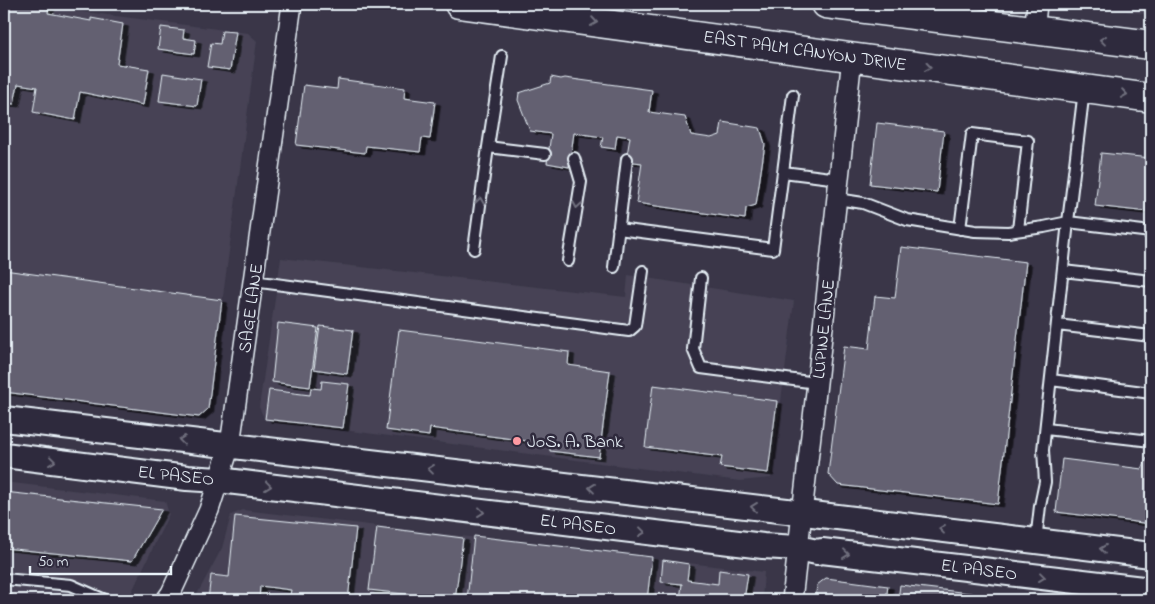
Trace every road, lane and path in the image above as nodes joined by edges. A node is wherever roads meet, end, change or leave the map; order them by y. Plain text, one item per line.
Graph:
1 (292, 4) edge
2 (459, 4) edge
3 (826, 4) edge
4 (1037, 4) edge
5 (1034, 32) junction
6 (1151, 45) edge
7 (502, 56) dead end
8 (852, 57) junction
9 (1085, 89) junction
10 (792, 95) dead end
11 (1151, 98) edge
12 (488, 147) junction
13 (545, 154) dead end
14 (574, 158) dead end
15 (627, 159) dead end
16 (783, 172) junction
17 (839, 179) junction
18 (837, 199) junction
19 (1068, 222) junction
20 (618, 229) junction
21 (960, 229) junction
22 (1018, 230) junction
23 (1151, 232) edge
24 (474, 249) dead end
25 (568, 261) dead end
26 (614, 267) dead end
27 (642, 271) dead end
28 (1063, 271) junction
29 (701, 278) dead end
30 (253, 281) junction
31 (1151, 281) edge
32 (1057, 325) junction
33 (1151, 336) edge
34 (1051, 380) junction
35 (817, 383) junction
36 (1151, 392) edge
37 (4, 419) edge
38 (1046, 429) junction
39 (1151, 442) edge
40 (230, 445) junction
41 (4, 455) edge
42 (219, 480) junction
43 (802, 512) junction
44 (1036, 541) junction
45 (798, 548) junction
46 (1151, 555) edge
47 (4, 579) edge
48 (1151, 590) edge
49 (4, 596) edge
50 (8, 600) edge
51 (105, 600) edge
52 (166, 600) edge
53 (792, 600) edge

1 - 30 street, SAGE LANE
2 -> 8 main road, EAST PALM CANYON DRIVE
3 - 5 main road
4 - 5 street
6 -> 5 main road
7 - 12 lane
8 -> 9 main road, EAST PALM CANYON DRIVE
8 - 17 street, LUPINE LANE
9 -> 11 main road, EAST PALM CANYON DRIVE
9 - 19 lane
10 - 16 lane
12 - 13 lane
24 -> 12 lane
14 -> 25 lane
15 - 20 lane
16 - 17 lane
16 - 20 lane
17 - 18 street, LUPINE LANE
18 - 21 lane
18 - 35 street, LUPINE LANE
19 - 22 lane
19 - 23 lane
19 - 28 lane
20 - 26 lane
21 - 22 lane
21 - 22 lane
27 - 30 lane
28 - 31 lane
28 - 32 lane
29 - 35 lane
30 - 40 street, SAGE LANE
32 - 33 lane
32 - 34 lane
34 - 36 lane
34 - 38 lane
35 - 43 street, LUPINE LANE
40 -> 37 street, EL PASEO
38 - 39 lane
38 - 44 lane
40 - 42 street, SAGE LANE
43 -> 40 street, EL PASEO
41 -> 42 street, EL PASEO
42 -> 45 street, EL PASEO
42 - 52 street, SAGE LANE
44 -> 43 street, EL PASEO
43 - 45 street, LUPINE LANE
46 -> 44 street, EL PASEO
45 -> 48 street, EL PASEO
45 - 53 street, LUPINE LANE
47 - 51 lane
49 - 50 lane

